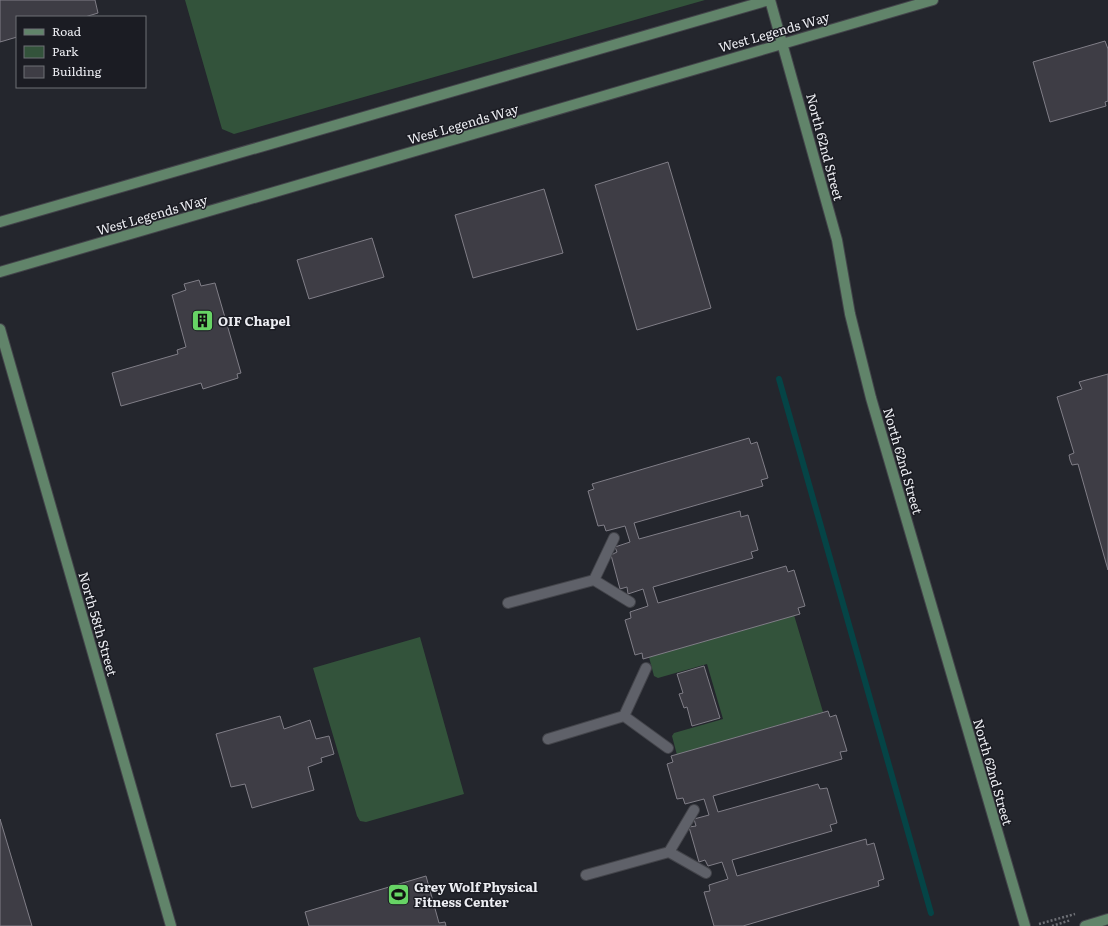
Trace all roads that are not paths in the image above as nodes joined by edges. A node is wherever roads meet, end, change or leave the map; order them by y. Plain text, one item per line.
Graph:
1 (769, 0) edge
2 (933, 0) edge
3 (783, 43) junction
4 (0, 222) edge
5 (0, 272) edge
6 (0, 329) edge
7 (614, 538) dead end
8 (594, 580) junction
9 (630, 602) dead end
10 (508, 603) dead end
11 (646, 668) dead end
12 (624, 716) junction
13 (548, 739) dead end
14 (668, 748) dead end
15 (694, 810) dead end
16 (670, 852) junction
17 (706, 873) dead end
18 (586, 876) dead end
19 (1108, 919) edge
20 (171, 926) edge
21 (1025, 926) edge
22 (1085, 926) edge

1 - 3 street, North 62nd Street
1 - 4 street
2 - 3 street, West Legends Way
3 - 5 street, West Legends Way
3 - 21 street, North 62nd Street
6 - 20 street, North 58th Street
7 - 8 street
8 - 9 street
8 - 10 street
11 - 12 street
12 - 13 street
12 - 14 street
15 - 16 street
16 - 17 street
16 - 18 street
19 - 22 street

